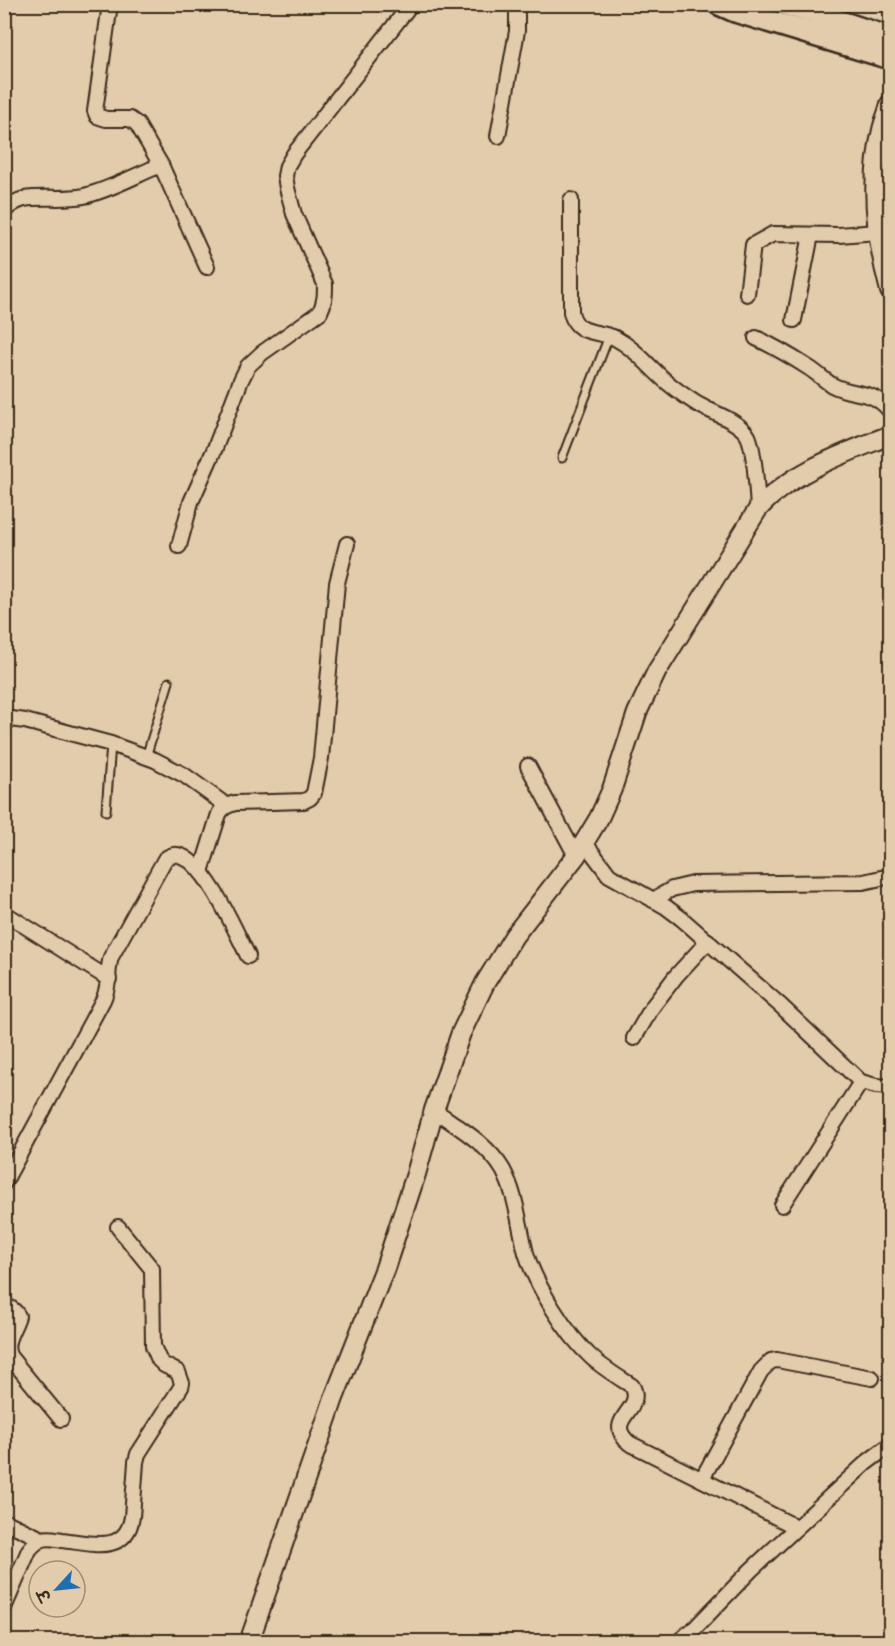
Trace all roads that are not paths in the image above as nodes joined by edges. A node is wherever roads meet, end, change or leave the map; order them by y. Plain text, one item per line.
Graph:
1 (110, 4) edge
2 (411, 4) edge
3 (517, 4) edge
4 (719, 4) edge
5 (785, 4) edge
6 (891, 38) edge
7 (891, 58) edge
8 (891, 104) edge
9 (498, 136) dead end
10 (161, 165) junction
11 (571, 200) dead end
12 (4, 212) edge
13 (884, 231) edge
14 (811, 235) junction
15 (207, 267) dead end
16 (889, 282) edge
17 (747, 294) dead end
18 (794, 320) dead end
19 (609, 336) junction
20 (756, 338) dead end
21 (891, 411) edge
22 (891, 435) edge
23 (562, 458) dead end
24 (758, 510) junction
25 (347, 544) dead end
26 (179, 546) dead end
27 (169, 682) dead end
28 (4, 718) edge
29 (111, 744) junction
30 (146, 757) junction
31 (528, 766) dead end
32 (227, 806) junction
33 (106, 811) dead end
34 (580, 849) junction
35 (201, 872) junction
36 (891, 876) edge
37 (653, 900) junction
38 (9, 916) dead end
39 (708, 941) junction
40 (248, 956) dead end
41 (109, 978) junction
42 (633, 1038) dead end
43 (861, 1082) junction
44 (891, 1087) edge
45 (434, 1110) junction
46 (4, 1184) edge
47 (782, 1204) dead end
48 (118, 1227) dead end
49 (4, 1305) edge
50 (872, 1378) dead end
51 (61, 1419) dead end
52 (891, 1445) edge
53 (702, 1479) junction
54 (4, 1521) edge
55 (796, 1527) junction
56 (42, 1539) junction
57 (4, 1608) edge
58 (249, 1641) edge
59 (678, 1641) edge

1 - 10 street
2 - 26 street
3 - 9 street
4 - 7 main road
5 - 6 main road
8 - 13 street
10 - 12 street
10 - 15 street
11 - 19 street
13 - 14 street
13 - 16 street
14 - 17 street
14 - 18 street
19 - 23 lane
19 - 24 street
20 - 21 street
22 - 24 street
24 - 34 street
25 - 32 street
27 - 30 lane
28 - 29 street
29 - 30 street
29 - 33 lane
30 - 32 street
31 - 34 street
32 - 35 street
34 - 37 street
34 - 45 street
35 - 40 street
35 - 41 street
36 - 37 street
37 - 39 street
38 - 41 street
39 - 42 street
39 - 43 street
41 - 46 street
43 - 44 street
43 - 47 street
45 - 53 street
45 - 58 street
48 - 56 street
49 - 51 street
50 - 53 street
52 - 55 street
53 - 55 street
54 - 56 street
55 - 59 street
56 - 57 street

